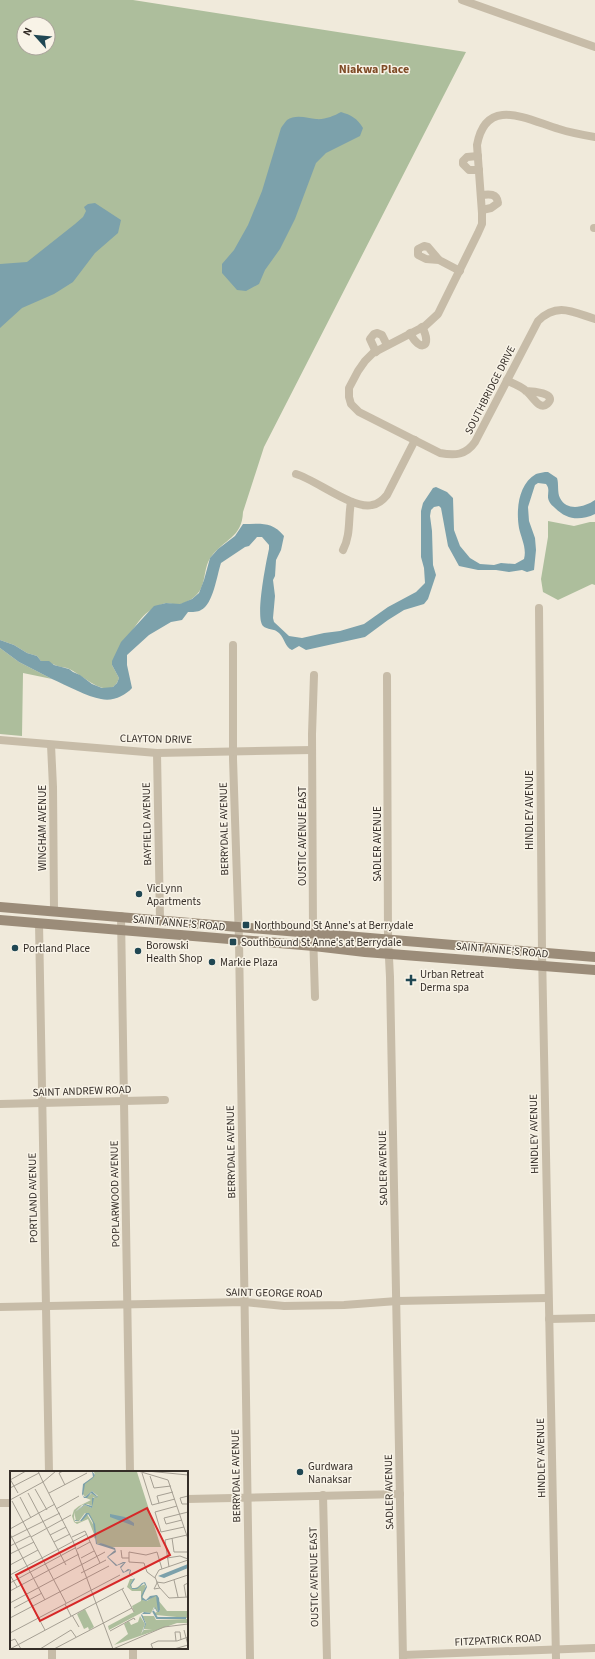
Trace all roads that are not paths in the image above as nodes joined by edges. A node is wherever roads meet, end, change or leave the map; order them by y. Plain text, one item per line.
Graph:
1 (462, 0) edge
2 (595, 47) edge
3 (595, 137) edge
4 (478, 156) junction
5 (479, 170) junction
6 (481, 195) junction
7 (482, 210) junction
8 (439, 260) dead end
9 (460, 271) junction
10 (595, 319) edge
11 (422, 327) junction
12 (410, 333) junction
13 (387, 345) junction
14 (376, 352) junction
15 (507, 380) junction
16 (526, 391) dead end
17 (414, 440) junction
18 (296, 474) dead end
19 (351, 502) junction
20 (343, 550) dead end
21 (539, 608) dead end
22 (233, 646) dead end
23 (314, 675) dead end
24 (387, 676) dead end
25 (0, 740) edge
26 (51, 744) junction
27 (233, 750) junction
28 (312, 750) junction
29 (157, 753) junction
30 (0, 907) edge
31 (54, 910) junction
32 (121, 916) junction
33 (0, 920) edge
34 (160, 920) junction
35 (39, 923) junction
36 (237, 926) junction
37 (120, 929) junction
38 (313, 932) junction
39 (388, 939) junction
40 (239, 940) junction
41 (314, 946) junction
42 (542, 952) junction
43 (390, 953) junction
44 (595, 956) edge
45 (542, 965) junction
46 (595, 970) edge
47 (315, 998) dead end
48 (165, 1100) dead end
49 (125, 1101) junction
50 (42, 1103) junction
51 (0, 1104) edge
52 (548, 1298) junction
53 (397, 1301) junction
54 (245, 1302) junction
55 (128, 1304) junction
56 (46, 1306) junction
57 (0, 1307) edge
58 (595, 1318) edge
59 (549, 1319) junction
60 (49, 1471) edge
61 (130, 1471) edge
62 (400, 1494) junction
63 (323, 1495) junction
64 (248, 1498) junction
65 (188, 1499) edge
66 (556, 1648) junction
67 (595, 1648) edge
68 (403, 1657) edge
69 (250, 1659) edge
70 (327, 1659) edge
71 (556, 1659) edge

1 - 2 street
3 - 4 street, SOUTHBRIDGE DRIVE
4 - 5 street, SOUTHBRIDGE DRIVE
4 - 5 street
5 - 6 street, SOUTHBRIDGE DRIVE
6 - 7 street, SOUTHBRIDGE DRIVE
6 - 7 street
7 - 9 street, SOUTHBRIDGE DRIVE
8 - 9 street
9 - 11 street, SOUTHBRIDGE DRIVE
10 - 15 street, SOUTHBRIDGE DRIVE
11 - 12 street, SOUTHBRIDGE DRIVE
11 - 12 street
12 - 13 street, SOUTHBRIDGE DRIVE
13 - 14 street, SOUTHBRIDGE DRIVE
13 - 14 street
14 - 17 street, SOUTHBRIDGE DRIVE
15 - 16 street
15 - 17 street, SOUTHBRIDGE DRIVE
17 - 19 street
18 - 19 street
19 - 20 street
21 - 42 street, HINDLEY AVENUE
22 - 27 street, BERRYDALE AVENUE
23 - 28 street, OUSTIC AVENUE EAST
24 - 39 street, SADLER AVENUE
25 - 26 street, CLAYTON DRIVE
26 - 29 street, CLAYTON DRIVE
26 - 31 street, WINGHAM AVENUE
27 - 28 street, CLAYTON DRIVE
27 - 29 street, CLAYTON DRIVE
27 - 36 street, BERRYDALE AVENUE
28 - 38 street, OUSTIC AVENUE EAST
29 - 34 street, BAYFIELD AVENUE
30 - 31 main road, SAINT ANNE'S ROAD
31 - 32 main road, SAINT ANNE'S ROAD
32 - 34 main road, SAINT ANNE'S ROAD
32 - 37 street, POPLARWOOD AVENUE
33 - 35 main road, SAINT ANNE'S ROAD
34 - 36 main road, SAINT ANNE'S ROAD
35 - 37 main road, SAINT ANNE'S ROAD
35 - 50 street, PORTLAND AVENUE
36 - 38 main road, SAINT ANNE'S ROAD
36 - 40 street, BERRYDALE AVENUE
37 - 40 main road, SAINT ANNE'S ROAD
37 - 49 street, POPLARWOOD AVENUE
38 - 39 main road, SAINT ANNE'S ROAD
38 - 41 street, OUSTIC AVENUE EAST
39 - 42 main road, SAINT ANNE'S ROAD
39 - 43 street, SADLER AVENUE
40 - 41 main road, SAINT ANNE'S ROAD
40 - 54 street, BERRYDALE AVENUE
41 - 43 main road, SAINT ANNE'S ROAD
41 - 47 street, OUSTIC AVENUE EAST
42 - 44 main road, SAINT ANNE'S ROAD
42 - 45 street, HINDLEY AVENUE
43 - 45 main road, SAINT ANNE'S ROAD
43 - 53 street, SADLER AVENUE
45 - 46 main road, SAINT ANNE'S ROAD
45 - 52 street, HINDLEY AVENUE
48 - 49 street, SAINT ANDREW ROAD
49 - 50 street, SAINT ANDREW ROAD
49 - 55 street, POPLARWOOD AVENUE
50 - 51 street, SAINT ANDREW ROAD
50 - 56 street, PORTLAND AVENUE
52 - 53 street, SAINT GEORGE ROAD
52 - 59 street, HINDLEY AVENUE
53 - 54 street, SAINT GEORGE ROAD
53 - 62 street, SADLER AVENUE
54 - 55 street, SAINT GEORGE ROAD
54 - 64 street, BERRYDALE AVENUE
55 - 56 street, SAINT GEORGE ROAD
55 - 61 street, POPLARWOOD AVENUE
56 - 57 street, SAINT GEORGE ROAD
56 - 60 street, PORTLAND AVENUE
58 - 59 street
59 - 66 street, HINDLEY AVENUE
62 - 63 street
62 - 68 street, SADLER AVENUE
63 - 64 street
63 - 70 street, OUSTIC AVENUE EAST
64 - 65 street
64 - 69 street, BERRYDALE AVENUE
66 - 67 street, FITZPATRICK ROAD
66 - 68 street, FITZPATRICK ROAD
66 - 71 street, HINDLEY AVENUE

